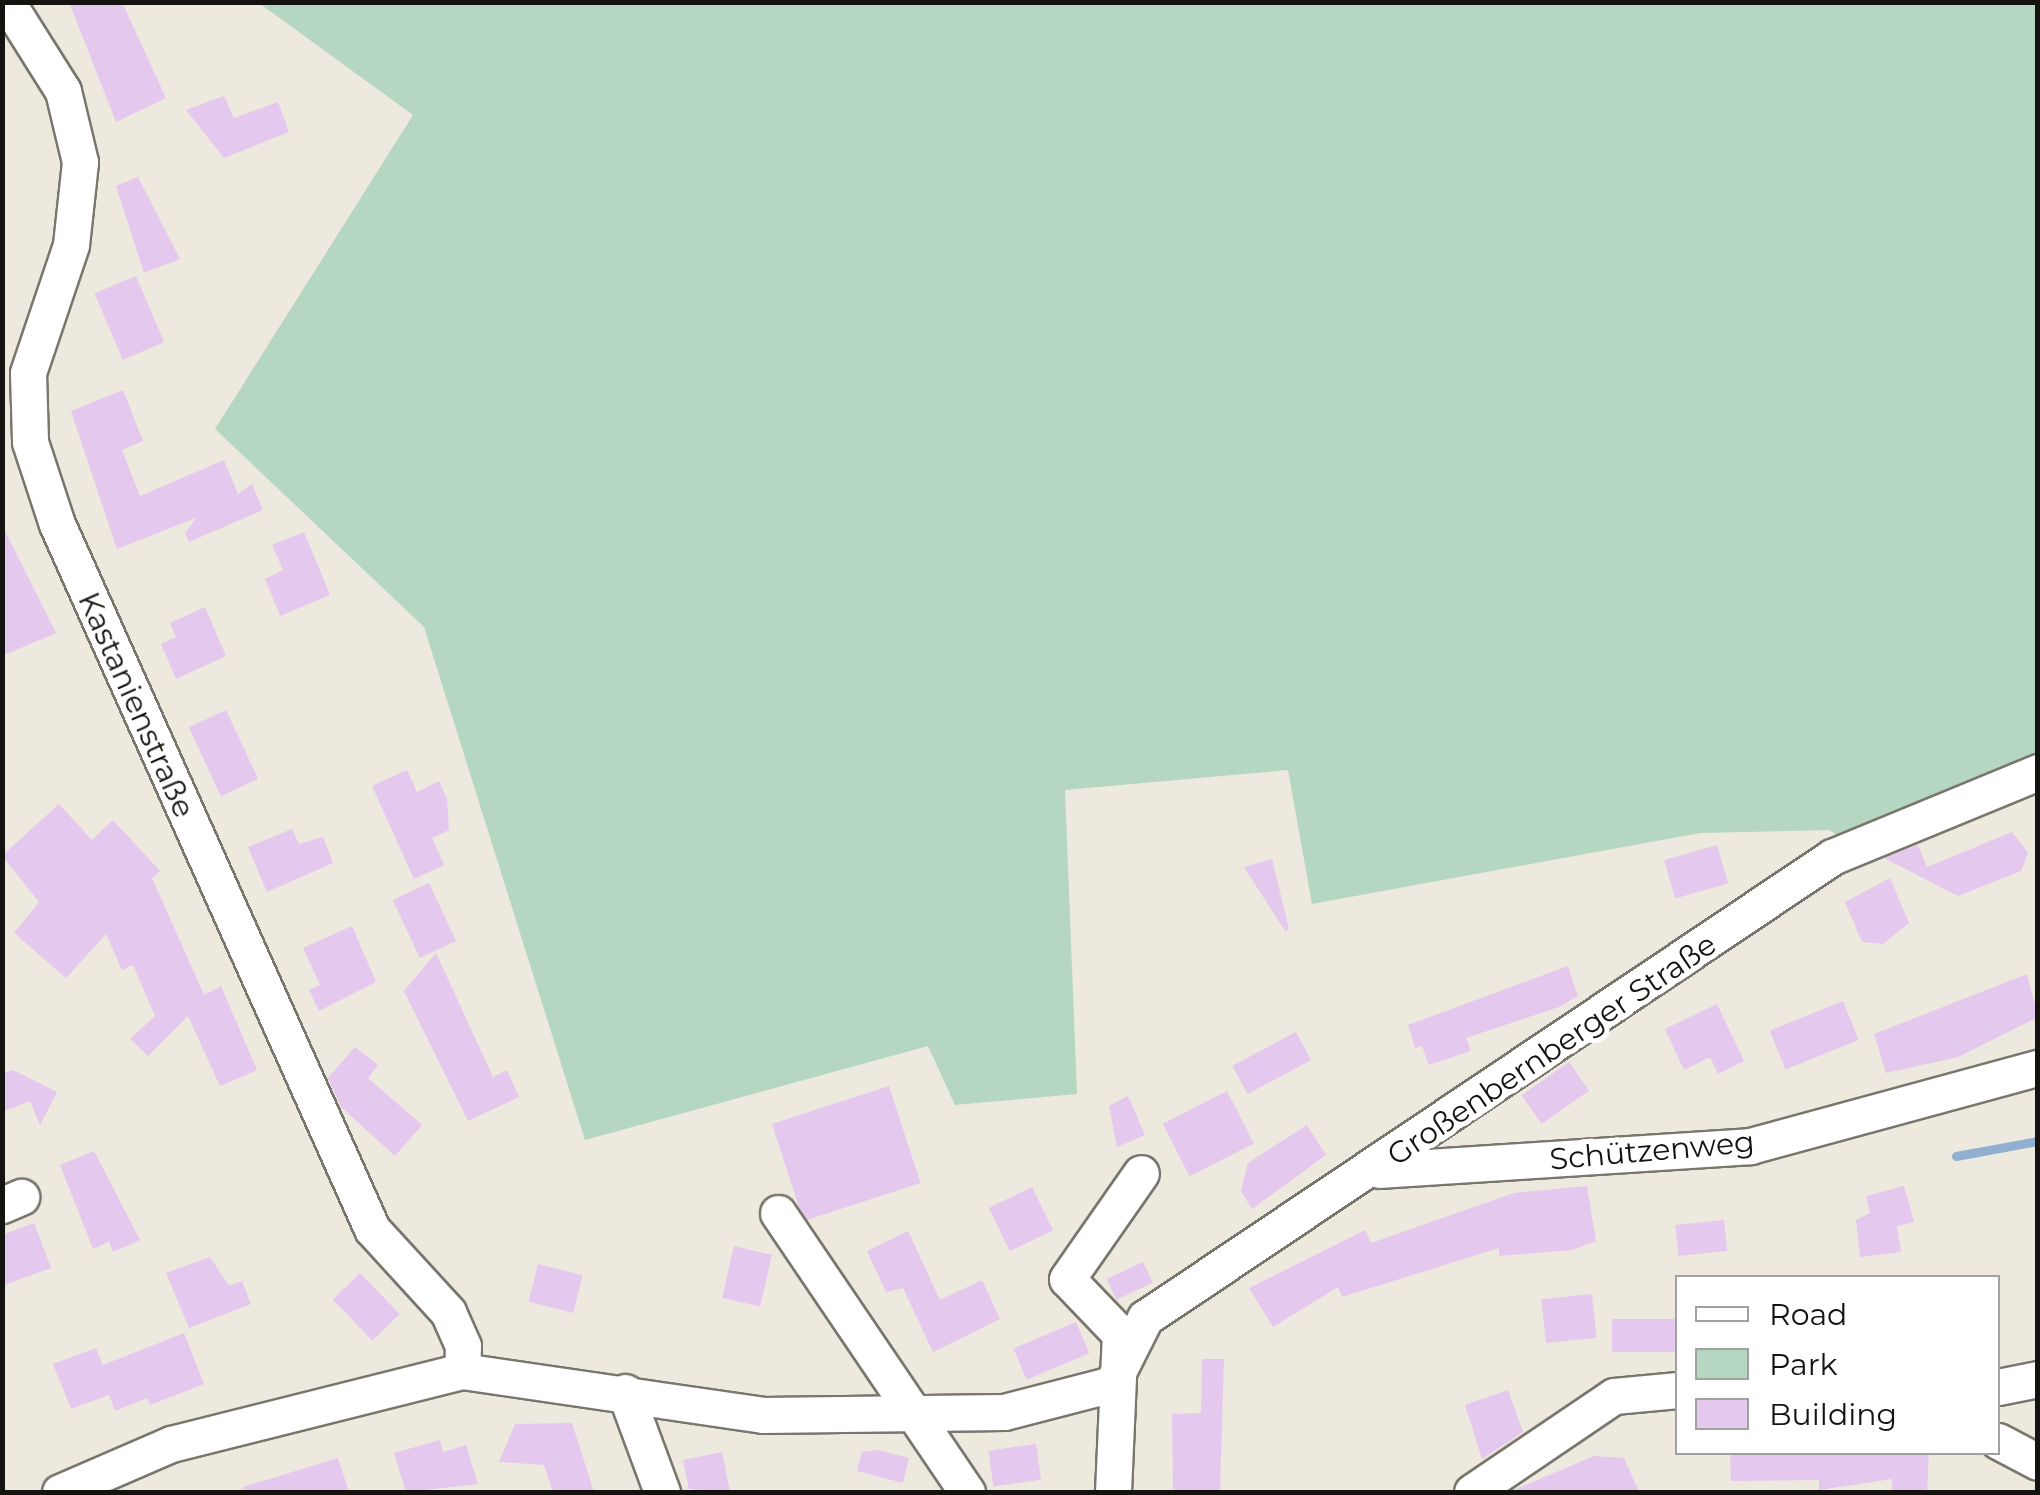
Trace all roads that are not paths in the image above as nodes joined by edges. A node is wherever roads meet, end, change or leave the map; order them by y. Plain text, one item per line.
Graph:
1 (7, 2) edge
2 (2038, 772) edge
3 (2038, 1068) edge
4 (1376, 1170) junction
5 (1140, 1174) dead end
6 (778, 1213) dead end
7 (462, 1371) junction
8 (2038, 1380) edge
9 (1112, 1384) junction
10 (2000, 1387) edge
11 (1675, 1390) edge
12 (624, 1392) junction
13 (914, 1417) junction
14 (2000, 1442) edge
15 (2038, 1462) edge
16 (60, 1492) edge
17 (662, 1492) edge
18 (967, 1492) edge
19 (1113, 1492) edge
20 (1472, 1492) edge

1 - 7 street, Kastanienstraße
2 - 4 street, Großenbernberger Straße
3 - 4 street, Schützenweg
4 - 9 street, Großenbernberger Straße
5 - 9 street, Großenbernberger Straße
6 - 13 street
7 - 12 street
7 - 16 street
8 - 10 street
9 - 13 street
9 - 19 street, Großenbernberger Straße
11 - 20 street
12 - 13 street
12 - 17 street
13 - 18 street
14 - 15 street

